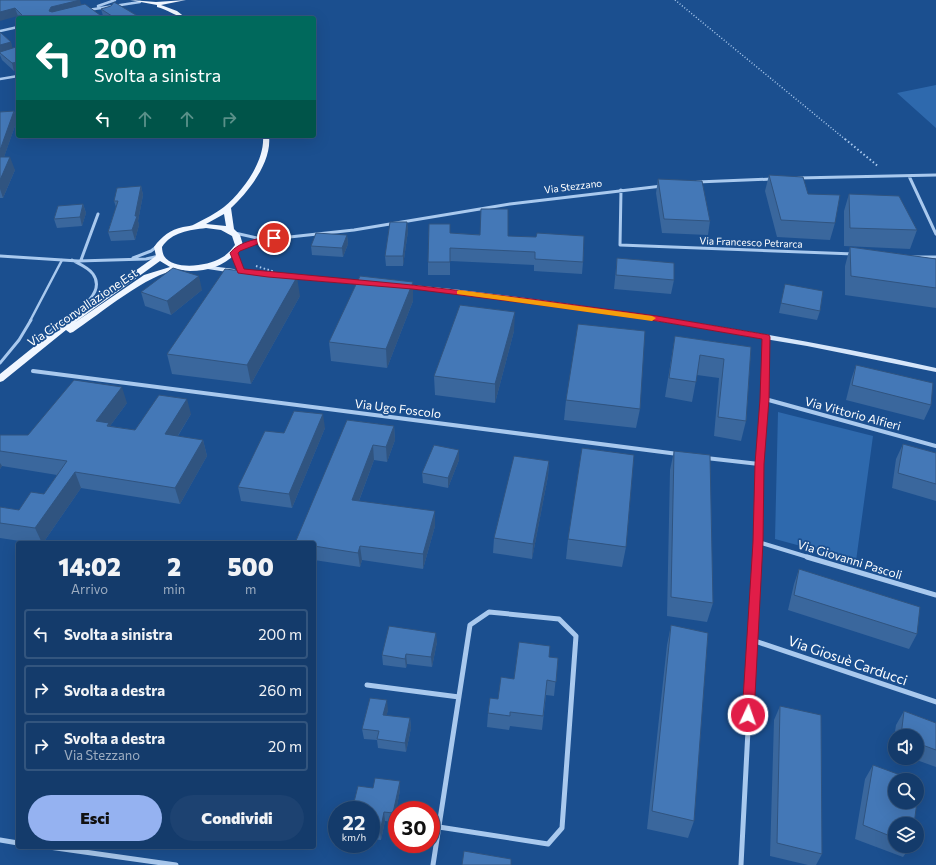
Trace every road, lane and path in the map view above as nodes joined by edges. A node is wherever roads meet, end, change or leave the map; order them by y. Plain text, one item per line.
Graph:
1 (115, 0) edge
2 (133, 0) edge
3 (183, 0) edge
4 (190, 0) edge
5 (675, 0) edge
6 (140, 2) junction
7 (149, 4) junction
8 (182, 16) edge
9 (16, 27) edge
10 (0, 31) edge
11 (16, 76) edge
12 (0, 79) edge
13 (16, 116) edge
14 (0, 117) edge
15 (266, 138) edge
16 (936, 175) edge
17 (888, 176) junction
18 (908, 176) junction
19 (780, 178) edge
20 (795, 178) edge
21 (696, 182) edge
22 (666, 185) edge
23 (621, 190) junction
24 (227, 208) junction
25 (98, 214) dead end
26 (196, 226) junction
27 (232, 232) junction
28 (936, 234) edge
29 (262, 240) junction
30 (160, 244) junction
31 (236, 251) junction
32 (857, 254) edge
33 (0, 256) edge
34 (159, 256) junction
35 (904, 256) edge
36 (936, 258) edge
37 (130, 259) junction
38 (62, 260) junction
39 (72, 260) junction
40 (81, 260) junction
41 (256, 266) dead end
42 (178, 267) junction
43 (204, 267) junction
44 (240, 271) junction
45 (248, 272) edge
46 (268, 275) joint
47 (375, 284) edge
48 (397, 286) edge
49 (766, 337) junction
50 (36, 348) junction
51 (23, 361) junction
52 (0, 363) edge
53 (936, 370) edge
54 (33, 371) dead end
55 (0, 380) edge
56 (764, 399) junction
57 (936, 446) edge
58 (687, 455) edge
59 (702, 457) edge
60 (759, 464) junction
61 (758, 542) junction
62 (936, 595) edge
63 (752, 640) junction
64 (367, 685) dead end
65 (459, 697) junction
66 (936, 702) edge
67 (440, 820) edge
68 (440, 827) edge
69 (0, 840) edge
70 (16, 843) edge
71 (63, 849) edge
72 (435, 853) edge
73 (176, 865) edge
74 (433, 865) edge
75 (741, 865) edge

1 - 6 street
2 - 6 main road
3 - 7 main road
4 - 8 main road
5 - 17 path
6 - 7 main road
7 - 8 main road
9 - 10 street
11 - 12 street
13 - 14 street
15 - 24 main road
16 - 18 street
17 - 18 street
17 - 20 street
18 - 28 street
19 - 21 street
22 - 23 street, Via Stezzano
23 - 29 street, Via Stezzano
23 - 32 street, Via Francesco Petrarca
24 - 26 main road
24 - 27 main road
25 - 40 street
26 - 27 main road
26 - 30 main road
27 - 29 street, Via Stezzano
27 - 31 main road
29 - 31 street, Via Stezzano
30 - 34 main road
30 - 37 street
31 - 43 main road
31 - 44 street
33 - 38 street
34 - 37 street
34 - 42 main road
34 - 50 main road, Via Circonvallazione Est
35 - 36 street
37 - 40 street
38 - 39 street
38 - 52 lane
39 - 40 street
39 - 50 street
41 - 46 path
42 - 43 main road
42 - 51 main road, Via Circonvallazione Est
43 - 44 street
44 - 45 street
46 - 47 street
48 - 49 street
49 - 53 street
49 - 56 street
50 - 51 main road, Via Circonvallazione Est
51 - 55 main road, Via Circonvallazione Est
54 - 58 street, Via Ugo Foscolo
56 - 57 street, Via Vittorio Alfieri
56 - 60 street
59 - 60 street
60 - 61 street
61 - 62 street, Via Giovanni Pascoli
61 - 63 street
63 - 66 street, Via Giosuè Carducci
63 - 75 street
64 - 65 street
65 - 67 street
65 - 68 street
69 - 70 street
71 - 73 street
72 - 74 street

